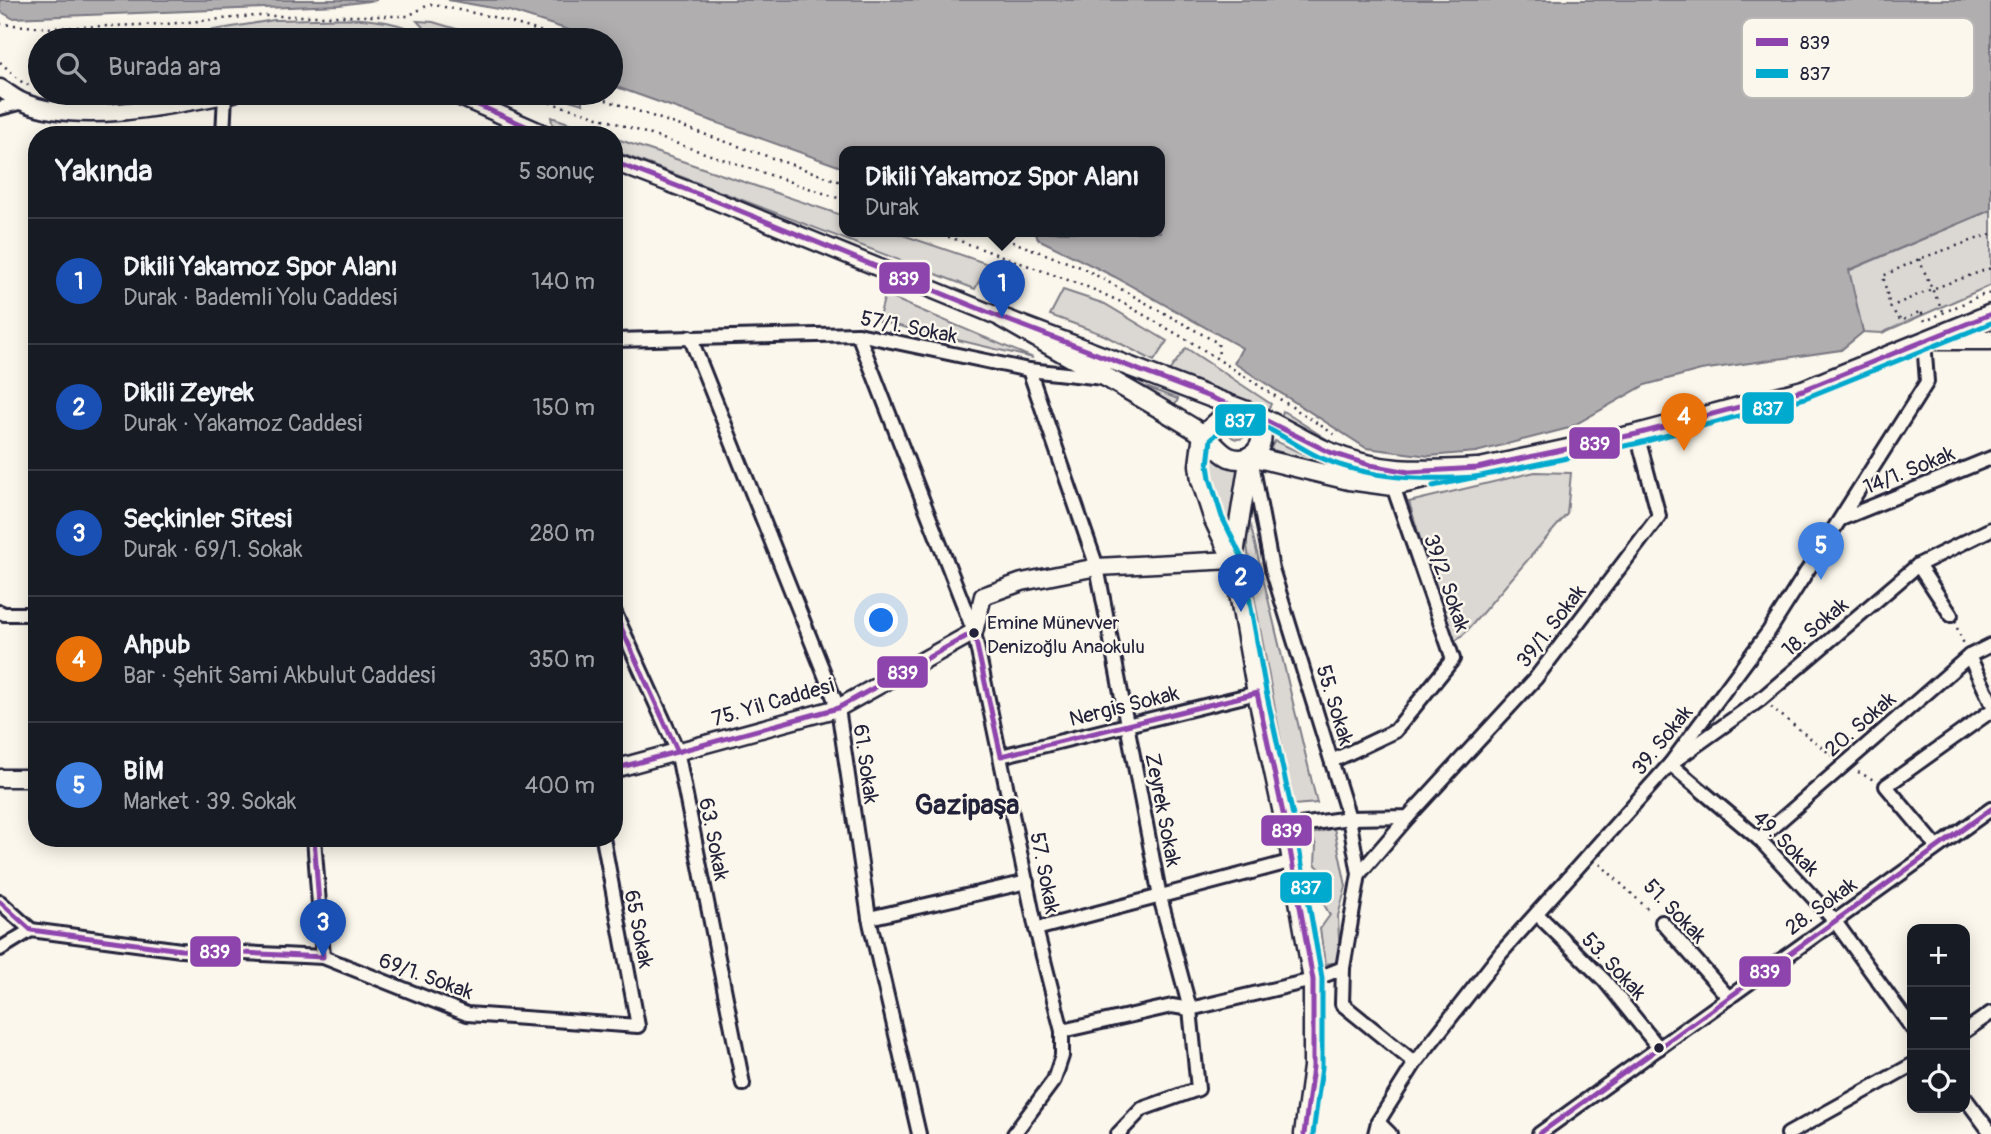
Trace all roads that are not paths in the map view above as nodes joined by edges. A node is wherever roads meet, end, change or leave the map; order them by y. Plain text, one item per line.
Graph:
1 (0, 88) edge
2 (23, 102) junction
3 (28, 103) edge
4 (35, 105) edge
5 (156, 105) edge
6 (227, 105) edge
7 (478, 105) edge
8 (0, 108) edge
9 (224, 126) edge
10 (526, 126) edge
11 (623, 165) edge
12 (1991, 314) edge
13 (1002, 318) junction
14 (1921, 333) junction
15 (858, 334) junction
16 (690, 337) junction
17 (623, 340) edge
18 (1991, 340) edge
19 (1029, 370) junction
20 (1112, 379) junction
21 (1249, 412) junction
22 (1210, 430) junction
23 (1636, 433) junction
24 (1250, 456) junction
25 (1991, 458) edge
26 (1477, 468) junction
27 (1393, 486) junction
28 (1841, 519) junction
29 (1991, 529) edge
30 (1233, 559) junction
31 (1918, 565) junction
32 (1097, 567) junction
33 (0, 612) edge
34 (28, 614) edge
35 (1951, 615) road end
36 (623, 631) edge
37 (975, 632) junction
38 (1991, 645) edge
39 (1969, 656) junction
40 (1256, 693) junction
41 (1991, 702) edge
42 (838, 708) junction
43 (1991, 711) edge
44 (1126, 725) junction
45 (677, 750) junction
46 (1001, 756) junction
47 (1332, 761) junction
48 (1670, 764) junction
49 (623, 766) edge
50 (0, 778) edge
51 (28, 778) edge
52 (1991, 809) edge
53 (1409, 817) junction
54 (1349, 818) junction
55 (1286, 827) junction
56 (1759, 839) junction
57 (315, 847) edge
58 (605, 847) edge
59 (1937, 847) junction
60 (1293, 861) junction
61 (1360, 874) junction
62 (1027, 882) junction
63 (1160, 897) junction
64 (0, 902) edge
65 (1537, 914) junction
66 (869, 918) junction
67 (1834, 920) junction
68 (1662, 922) road end
69 (1036, 929) junction
70 (31, 930) junction
71 (0, 949) edge
72 (323, 957) junction
73 (1343, 968) junction
74 (1313, 980) junction
75 (1729, 998) junction
76 (1191, 1009) junction
77 (1991, 1013) edge
78 (1907, 1021) edge
79 (638, 1026) joint
80 (1970, 1028) edge
81 (1062, 1031) junction
82 (1659, 1048) junction
83 (1415, 1063) junction
84 (1907, 1068) edge
85 (743, 1084) dead end
86 (1970, 1105) edge
87 (1377, 1128) edge
88 (1991, 1133) edge
89 (919, 1134) edge
90 (1014, 1134) edge
91 (1118, 1134) edge
92 (1304, 1134) edge
93 (1390, 1134) edge
94 (1539, 1134) edge
95 (1788, 1134) edge

1 - 2 street
2 - 3 street
2 - 8 street
4 - 5 street
6 - 9 street
7 - 10 street
11 - 13 street
12 - 14 main road
13 - 20 main road
13 - 21 main road
14 - 18 main road
14 - 23 main road
14 - 28 street, 39. Sokak
15 - 16 street, 57/1. Sokak
15 - 19 street, 57/1. Sokak
15 - 37 street, 57. Sokak
16 - 17 street, 57/1. Sokak
16 - 42 street, 61. Sokak
19 - 20 street, 57/1. Sokak
19 - 32 street, Zeyrek Sokak
20 - 22 main road
21 - 22 main road
21 - 24 main road
21 - 26 main road
22 - 24 main road
22 - 30 main road
23 - 26 main road
23 - 53 street, 39/1. Sokak
24 - 27 main road
24 - 30 main road
24 - 47 street, 55. Sokak
25 - 28 street, 14/1. Sokak
26 - 27 main road
27 - 47 street, 39/2. Sokak
28 - 48 street, 39. Sokak
29 - 31 street, 18. Sokak
30 - 32 street
30 - 40 main road
31 - 35 street
31 - 48 street, 18. Sokak
32 - 37 street
32 - 44 street, Zeyrek Sokak
33 - 34 street
36 - 45 street, 63. Sokak
37 - 42 street, 75. Yil Caddesi
37 - 46 street, 57. Sokak
38 - 39 street, 20. Sokak
39 - 41 street
39 - 56 street, 20. Sokak
40 - 44 street, Nergis Sokak
40 - 55 main road
42 - 45 street, 75. Yil Caddesi
42 - 66 street, 61. Sokak
43 - 59 street
44 - 46 street, Nergis Sokak
44 - 63 street, Zeyrek Sokak
45 - 49 street, 75. Yil Caddesi
45 - 85 street, 63. Sokak
46 - 62 street, 57. Sokak
47 - 54 street, 55. Sokak
48 - 56 street, 49. Sokak
48 - 65 street, 39. Sokak
50 - 51 street
52 - 59 street, 28. Sokak
53 - 54 street
53 - 61 street, 39/1. Sokak
54 - 55 street
54 - 61 street, 55. Sokak
55 - 60 main road
56 - 67 street, 49. Sokak
57 - 72 street
58 - 79 street, 65 Sokak
59 - 67 street, 28. Sokak
60 - 63 street
60 - 74 main road
61 - 73 street, 55. Sokak
62 - 66 street
62 - 69 street, 57. Sokak
63 - 69 street
63 - 76 street, Zeyrek Sokak
64 - 70 street
65 - 82 street, 53. Sokak
65 - 83 street, 39. Sokak
66 - 89 street, 61. Sokak
67 - 75 street, 28. Sokak
67 - 78 street, 49. Sokak
68 - 75 street, 51. Sokak
69 - 81 street, 57. Sokak
70 - 71 street
70 - 72 street, 69/1. Sokak
72 - 79 street, 69/1. Sokak
73 - 74 street
73 - 83 street, 55. Sokak
74 - 76 street
74 - 92 main road
75 - 82 street, 28. Sokak
76 - 81 street
76 - 91 street, Zeyrek Sokak
77 - 80 street
81 - 90 street, 57. Sokak
82 - 94 street, 28. Sokak
83 - 87 street, 39. Sokak
84 - 95 street
86 - 88 street
87 - 93 street

